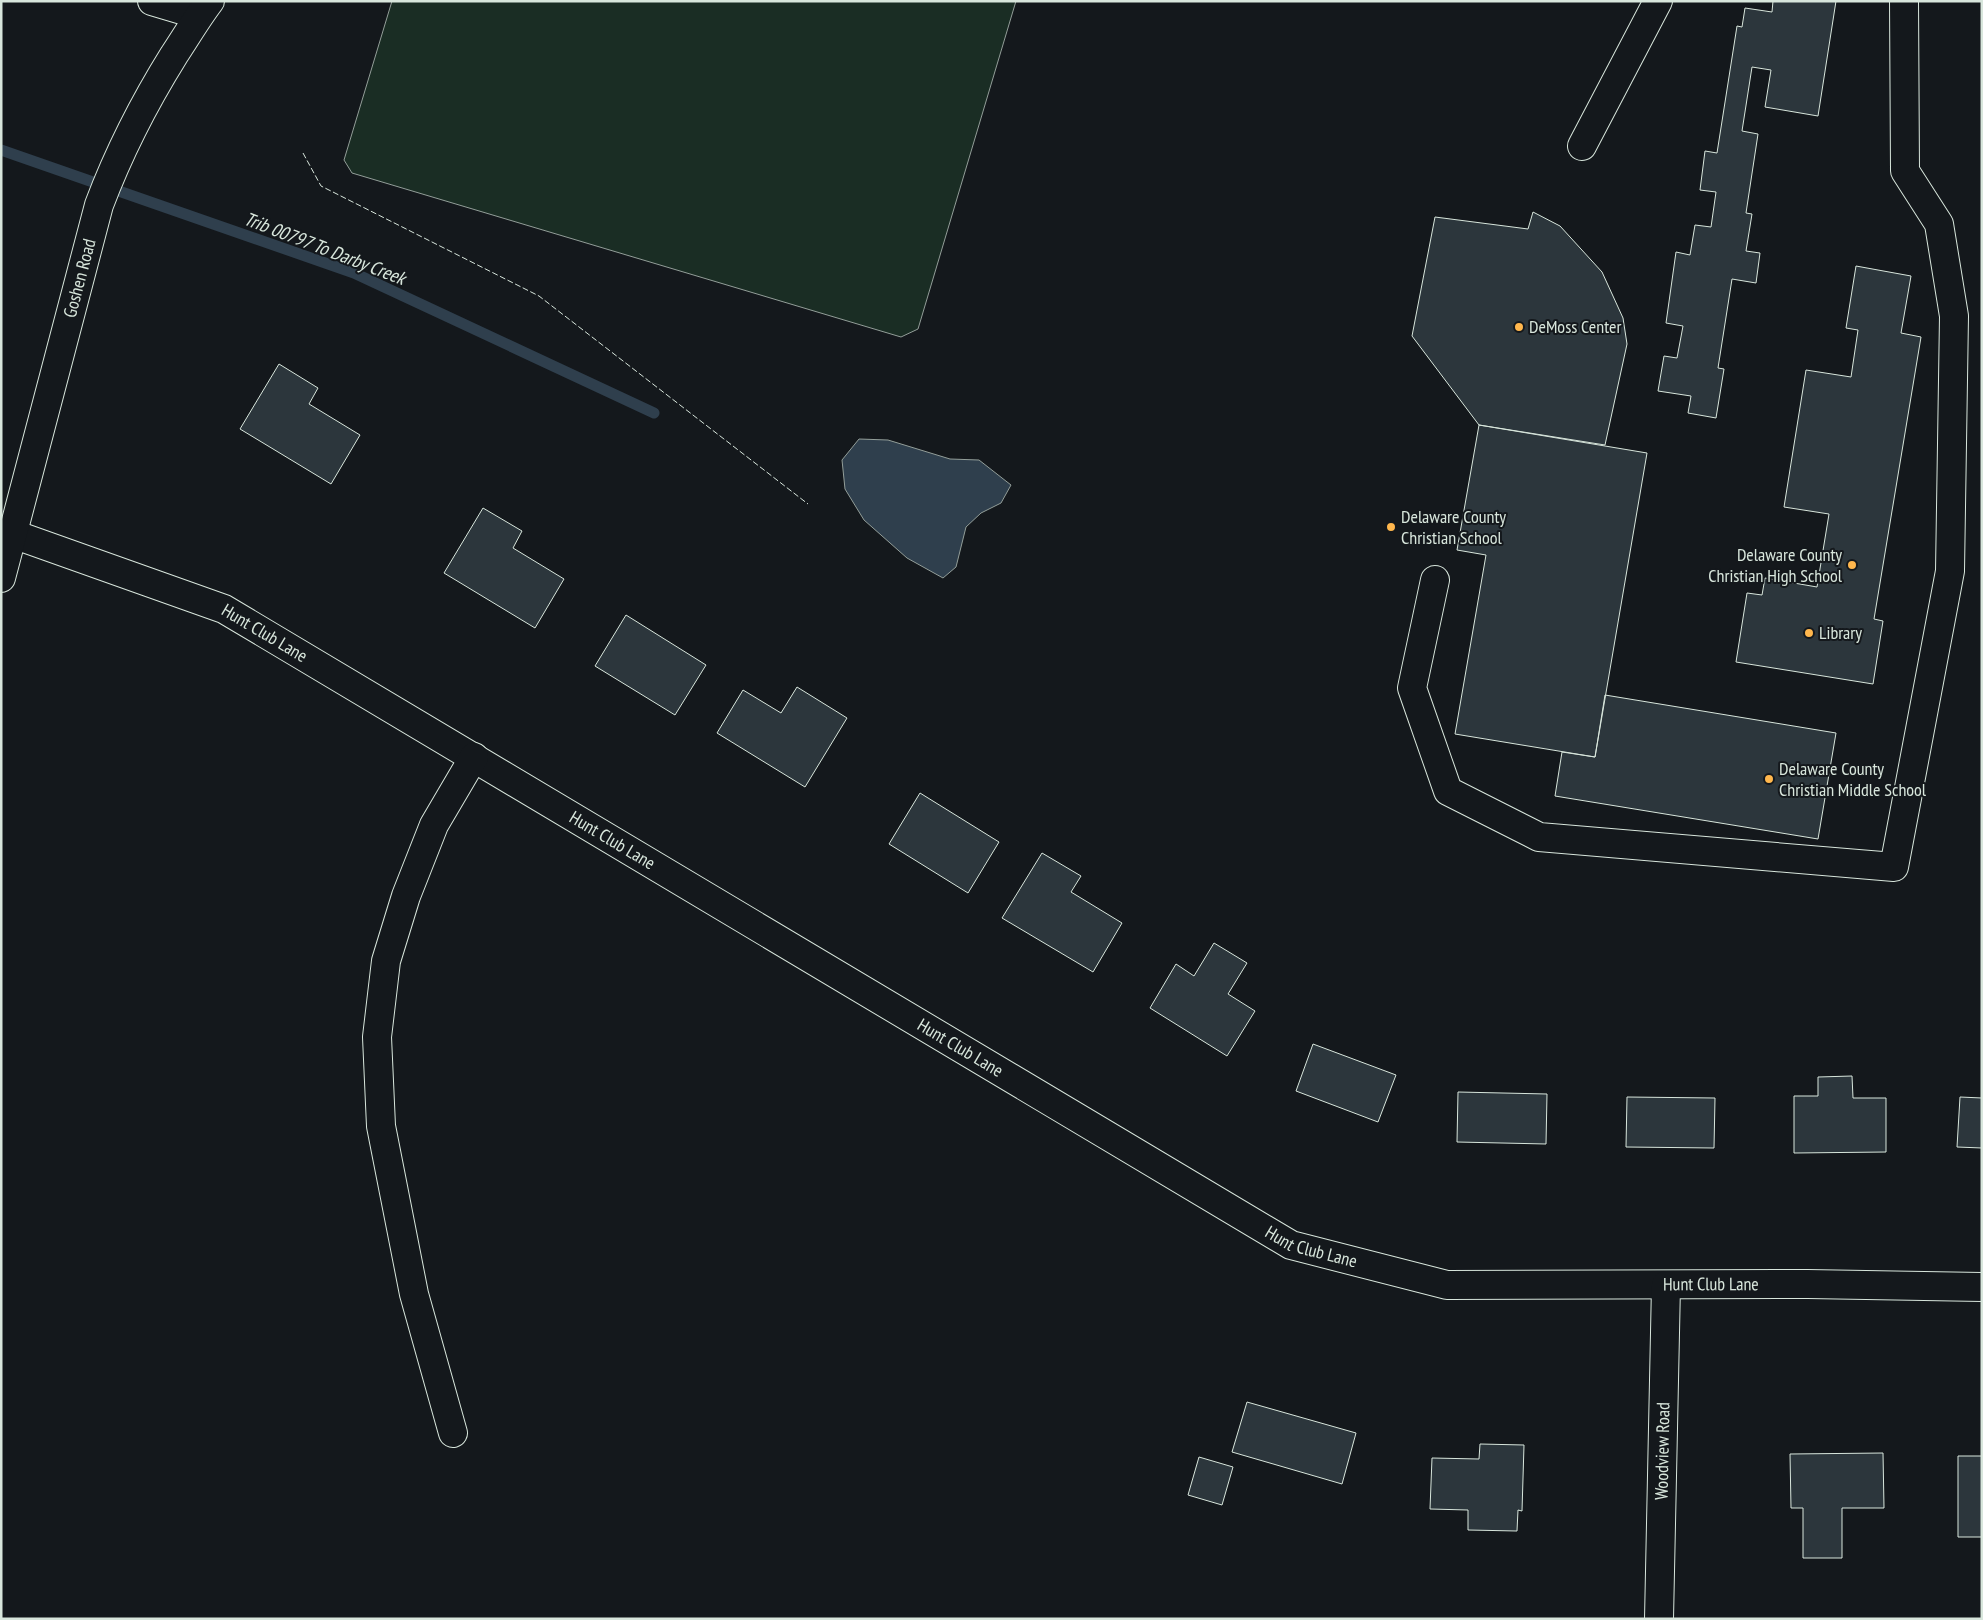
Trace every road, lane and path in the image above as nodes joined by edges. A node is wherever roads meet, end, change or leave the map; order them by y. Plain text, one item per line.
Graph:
1 (152, 1) edge
2 (1658, 1) edge
3 (1904, 1) edge
4 (205, 8) edge
5 (1582, 146) dead end
6 (13, 534) junction
7 (1, 578) edge
8 (1435, 580) dead end
9 (474, 757) junction
10 (1666, 1285) junction
11 (1982, 1288) edge
12 (453, 1433) dead end
13 (1659, 1619) edge

1 - 4 street
2 - 5 street
3 - 8 street
4 - 6 street, Goshen Road
6 - 7 street, Goshen Road
6 - 9 street, Hunt Club Lane
9 - 10 street, Hunt Club Lane
9 - 12 street
10 - 11 street, Hunt Club Lane
10 - 13 street, Woodview Road

